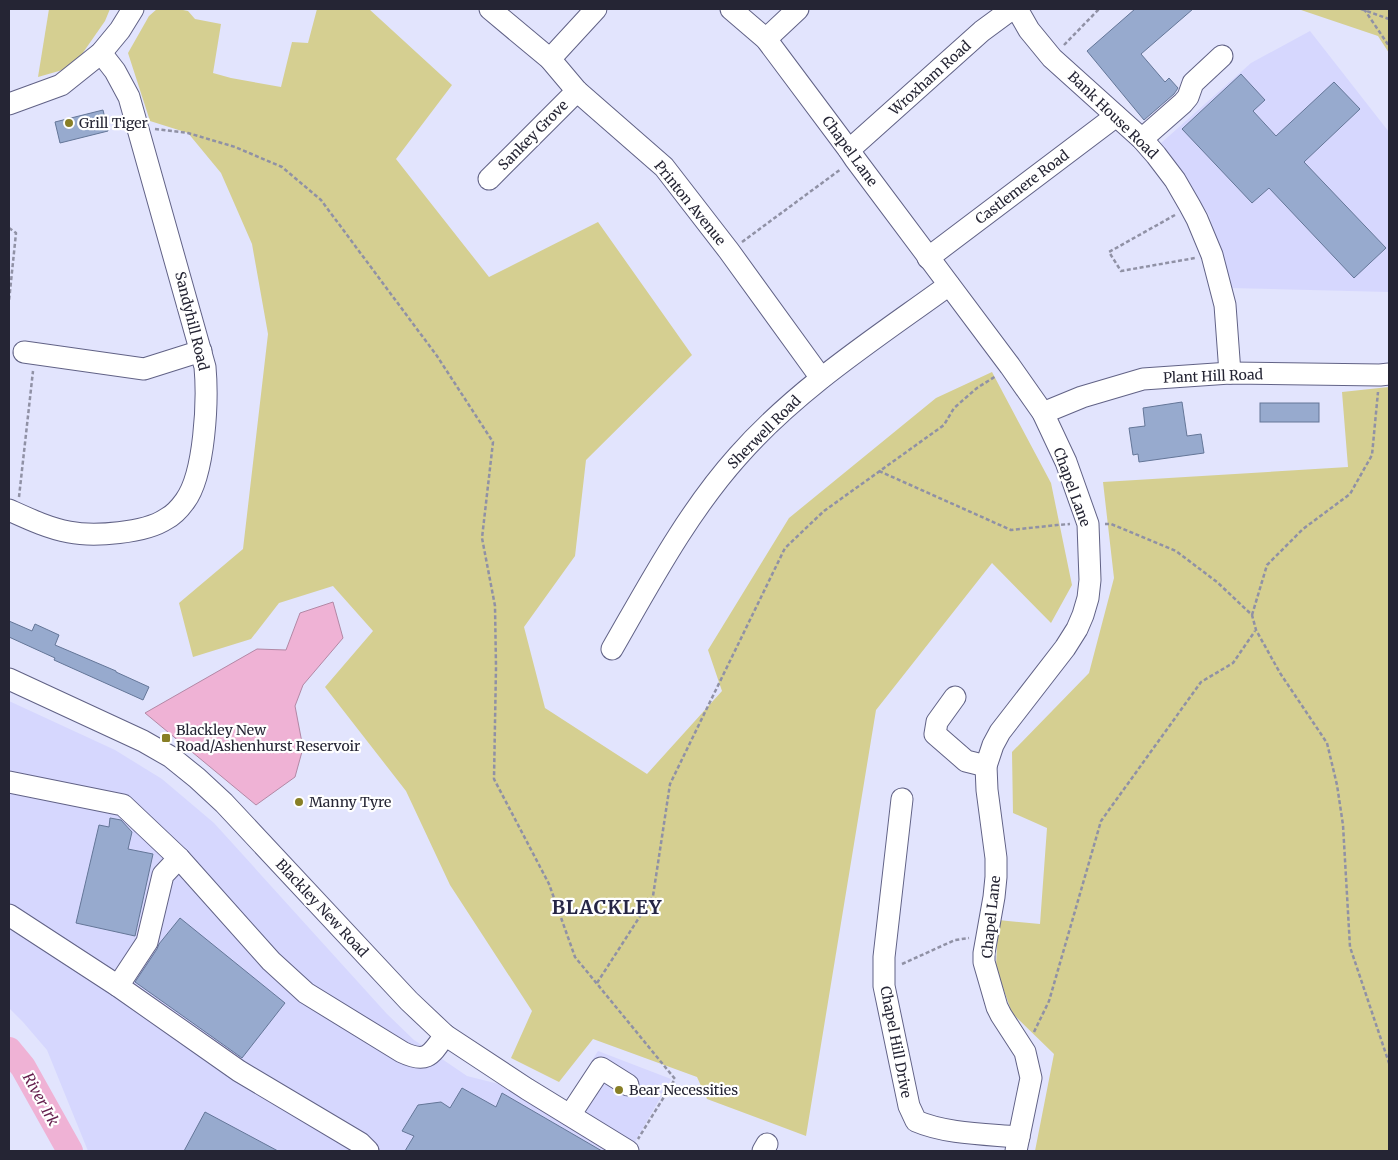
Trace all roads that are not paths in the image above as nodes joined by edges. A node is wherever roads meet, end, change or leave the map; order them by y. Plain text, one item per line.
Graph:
1 (133, 9) edge
2 (490, 9) edge
3 (596, 9) edge
4 (731, 9) edge
5 (798, 9) edge
6 (1012, 9) edge
7 (1017, 9) edge
8 (766, 39) junction
9 (101, 53) junction
10 (1222, 56) dead end
11 (550, 59) junction
12 (577, 91) junction
13 (9, 104) edge
14 (1116, 116) junction
15 (1142, 139) junction
16 (852, 154) junction
17 (489, 179) dead end
18 (928, 258) junction
19 (949, 285) junction
20 (201, 351) junction
21 (29, 353) road end
22 (1230, 373) junction
23 (1384, 375) edge
24 (821, 378) junction
25 (1043, 413) junction
26 (12, 512) edge
27 (612, 649) dead end
28 (9, 679) edge
29 (954, 698) dead end
30 (986, 766) junction
31 (14, 780) edge
32 (902, 799) dead end
33 (179, 858) junction
34 (9, 915) edge
35 (118, 986) junction
36 (445, 1035) junction
37 (628, 1085) dead end
38 (570, 1115) junction
39 (1018, 1144) edge
40 (632, 1147) edge
41 (368, 1151) edge

1 - 9 street
2 - 11 street, Printon Avenue
3 - 11 street
4 - 8 street, Chapel Lane
5 - 8 street
6 - 16 street, Wroxham Road
7 - 14 street, Bank House Road
8 - 16 street, Chapel Lane
9 - 13 street
9 - 20 street, Sandyhill Road
10 - 15 street
11 - 12 street, Printon Avenue
12 - 17 street, Sankey Grove
12 - 24 street, Printon Avenue
14 - 15 street, Bank House Road
14 - 18 street, Castlemere Road
15 - 22 street, Bank House Road
16 - 18 street, Chapel Lane
18 - 19 street, Chapel Lane
19 - 24 street, Sherwell Road
19 - 25 street, Chapel Lane
20 - 21 street
20 - 26 street, Sandyhill Road
22 - 23 street, Plant Hill Road
22 - 25 street, Plant Hill Road
24 - 27 street, Sherwell Road
25 - 30 street, Chapel Lane
28 - 36 street, Blackley New Road
29 - 30 street
30 - 39 street, Chapel Lane
31 - 33 street
32 - 39 street, Chapel Hill Drive
33 - 35 street
33 - 36 street
34 - 35 street
35 - 41 street
36 - 38 street, Blackley New Road
37 - 38 street
38 - 40 street, Blackley New Road

